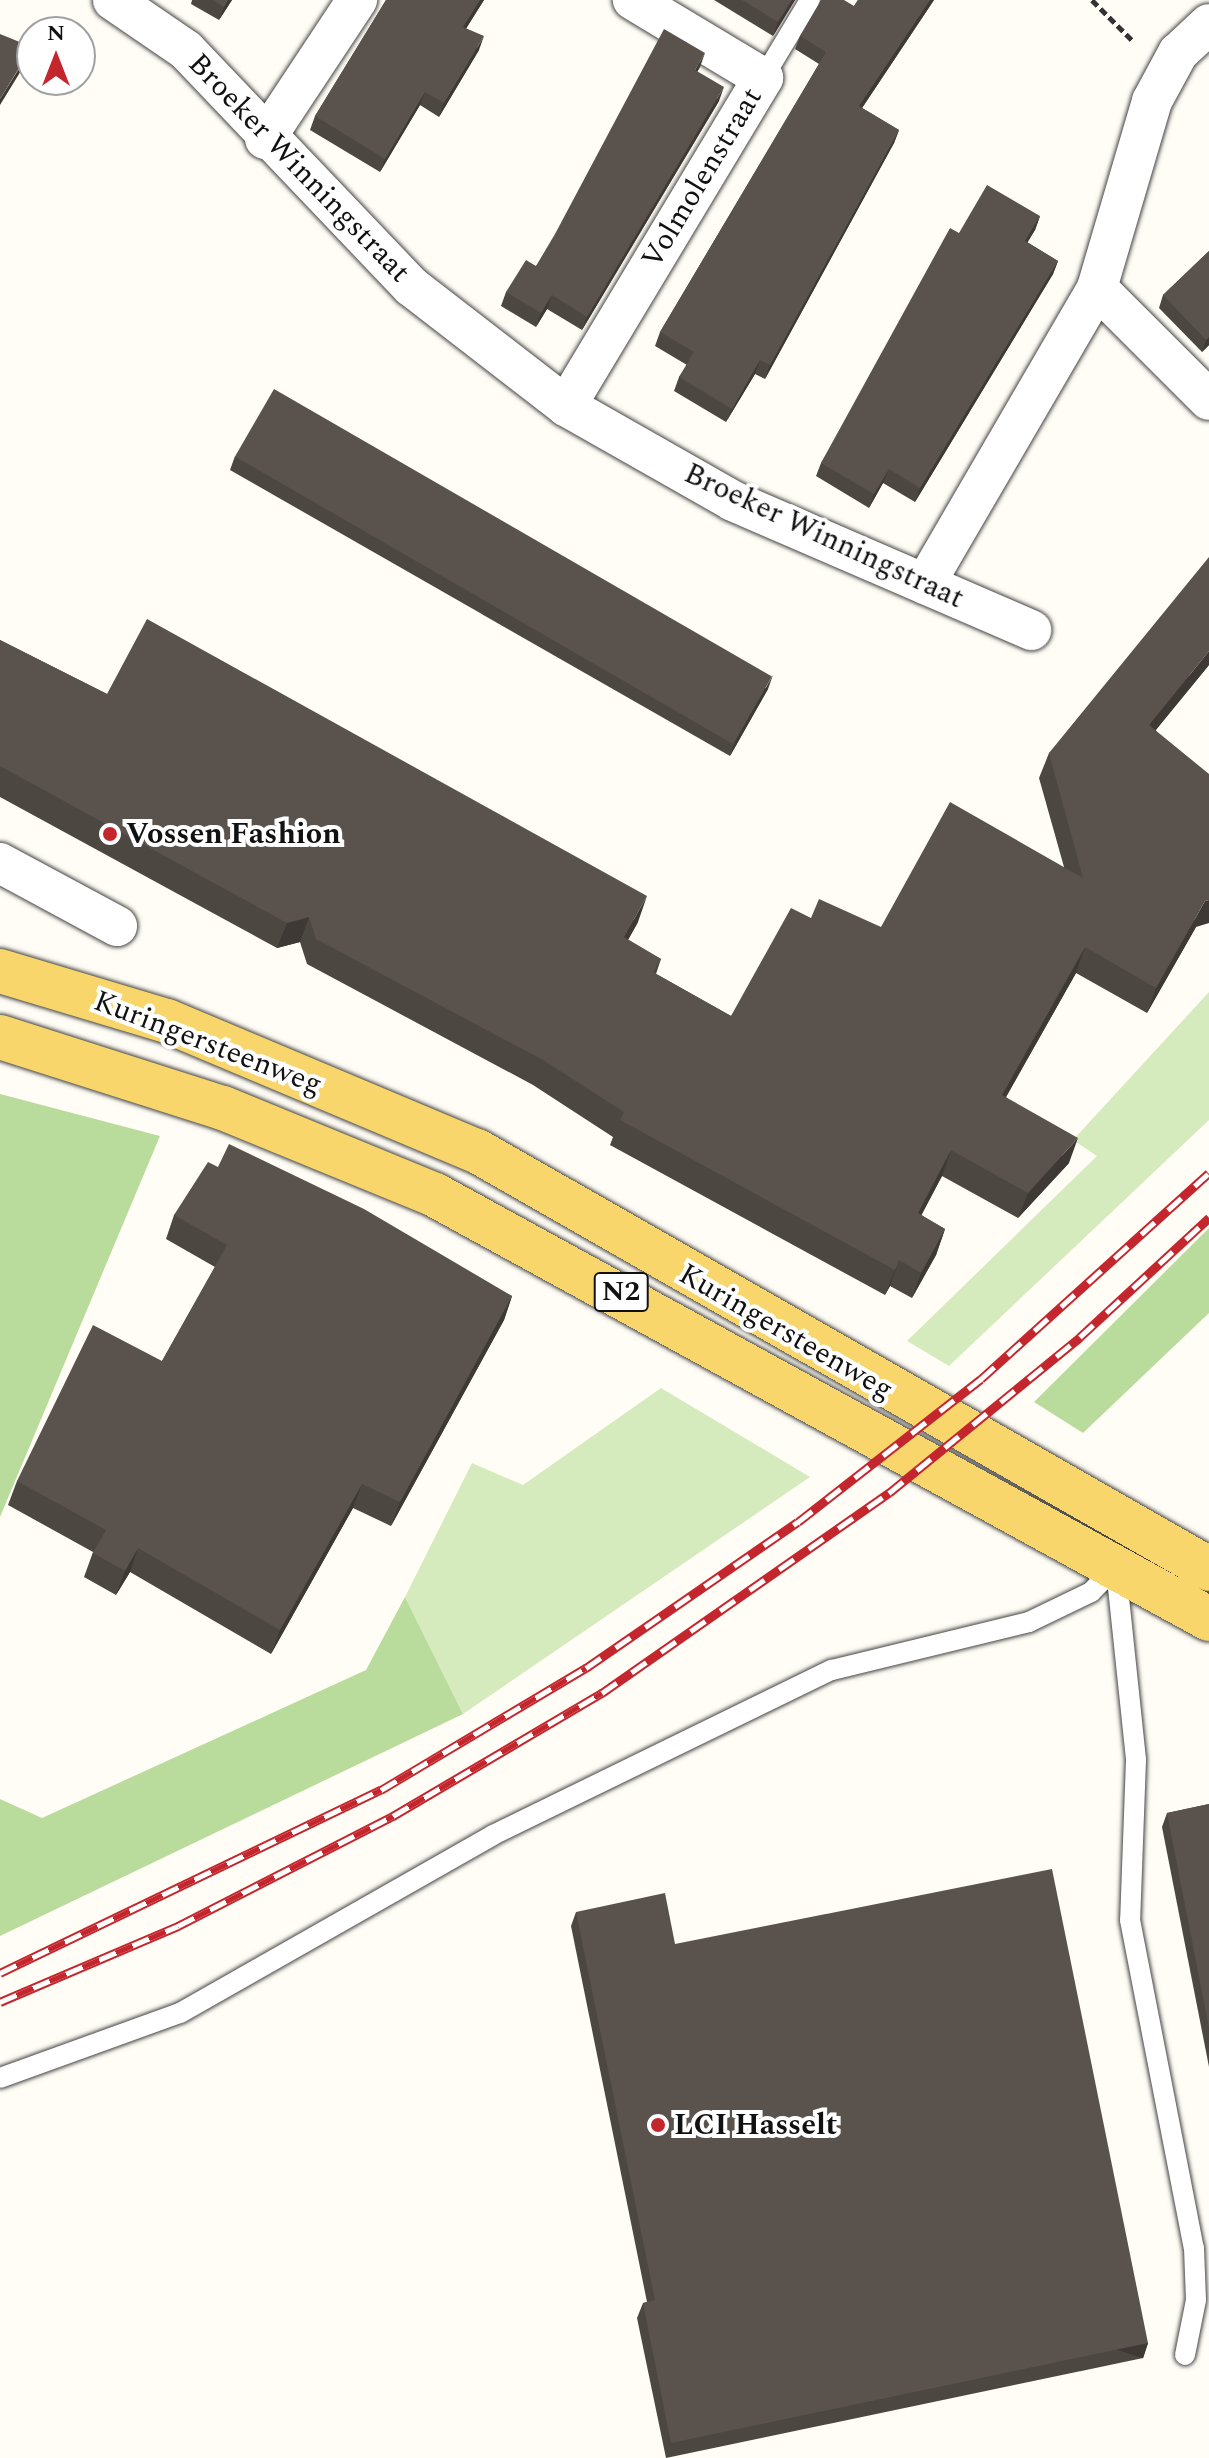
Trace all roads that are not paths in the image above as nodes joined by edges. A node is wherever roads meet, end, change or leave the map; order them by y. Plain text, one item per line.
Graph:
1 (113, 0) edge
2 (357, 0) edge
3 (633, 0) edge
4 (810, 0) edge
5 (1209, 24) edge
6 (763, 78) junction
7 (265, 139) junction
8 (1097, 288) junction
9 (1209, 400) edge
10 (566, 406) junction
11 (925, 584) junction
12 (1031, 630) dead end
13 (0, 863) edge
14 (117, 926) dead end
15 (0, 971) edge
16 (0, 1037) edge
17 (1137, 1531) junction
18 (1116, 1569) junction
19 (1209, 1569) edge
20 (1209, 1619) edge
21 (0, 2078) edge
22 (1185, 2355) dead end

1 - 7 street, Broeker Winningstraat
2 - 7 street
3 - 6 street, Volmolenstraat
4 - 6 lane
5 - 8 street
6 - 10 street, Volmolenstraat
7 - 10 street, Broeker Winningstraat
8 - 9 street
8 - 11 street
10 - 11 street, Broeker Winningstraat
11 - 12 street, Broeker Winningstraat
13 - 14 street
15 - 17 main road, Kuringersteenweg / N2
16 - 18 main road, Kuringersteenweg / N2
17 - 18 lane
17 - 19 main road, Kuringersteenweg / N2
18 - 20 main road, Kuringersteenweg / N2
18 - 21 lane
18 - 22 lane

